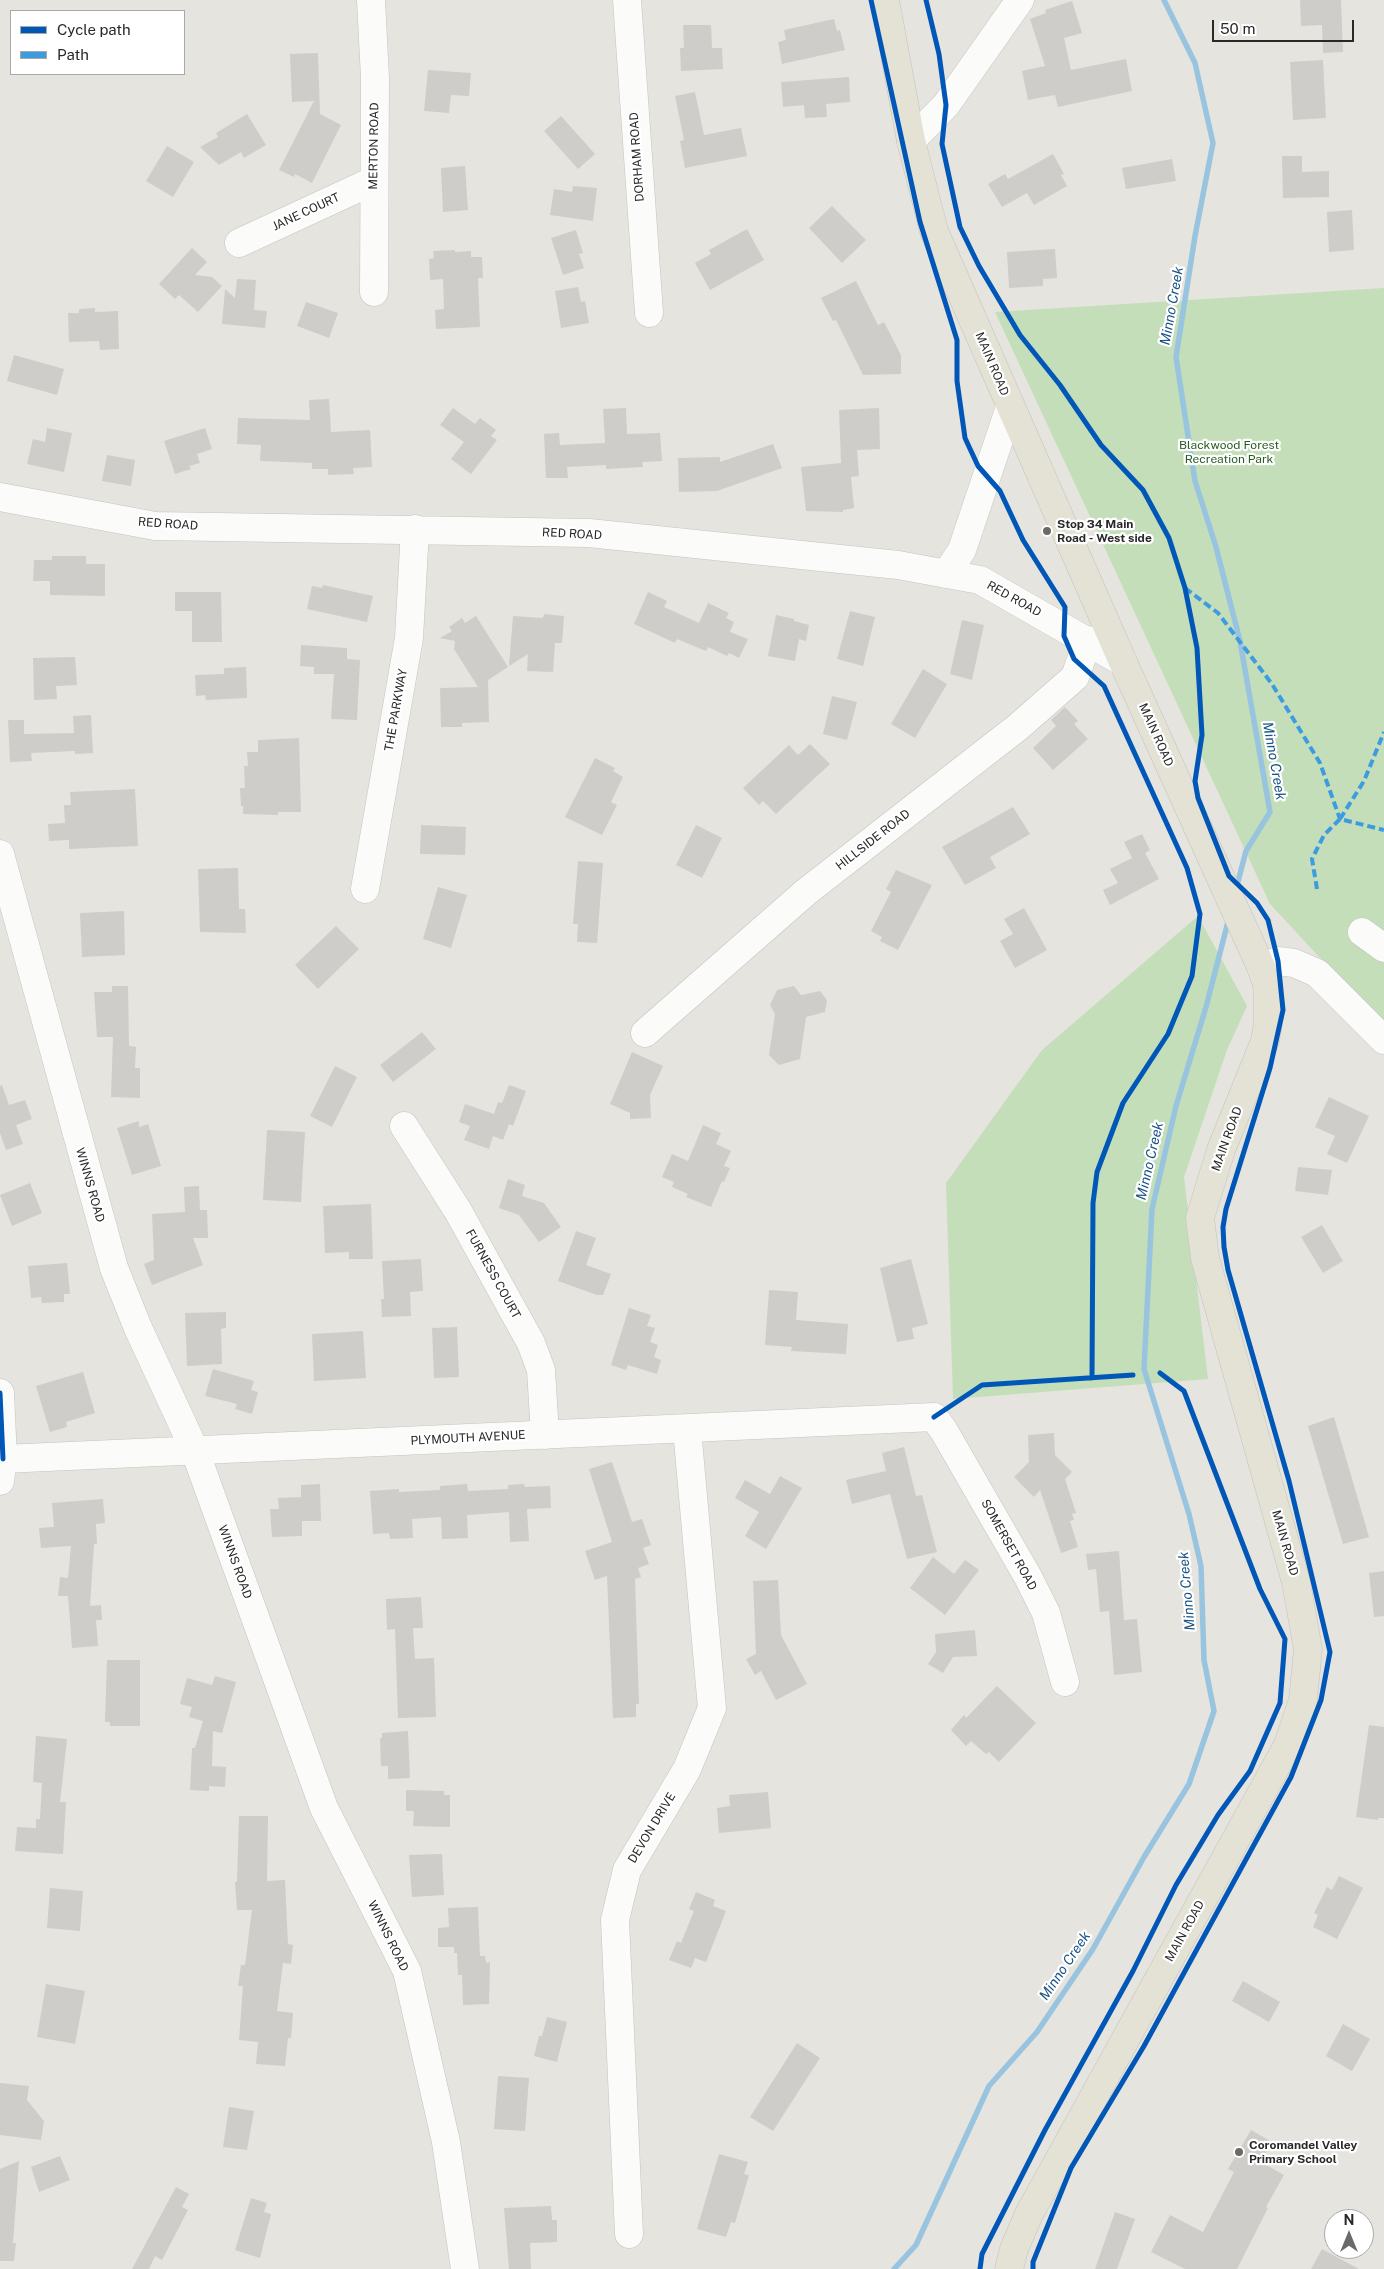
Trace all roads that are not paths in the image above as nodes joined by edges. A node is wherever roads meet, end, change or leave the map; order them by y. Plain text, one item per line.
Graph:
1 (371, 0) edge
2 (627, 0) edge
3 (884, 0) edge
4 (1020, 0) edge
5 (911, 141) junction
6 (373, 181) junction
7 (239, 243) dead end
8 (374, 292) dead end
9 (649, 313) dead end
10 (1010, 407) junction
11 (0, 497) edge
12 (415, 529) junction
13 (946, 574) junction
14 (1088, 640) junction
15 (1123, 662) junction
16 (0, 854) edge
17 (365, 889) dead end
18 (1362, 932) dead end
19 (1384, 948) edge
20 (1261, 967) junction
21 (645, 1034) dead end
22 (1384, 1040) edge
23 (404, 1126) dead end
24 (0, 1393) edge
25 (934, 1417) joint
26 (687, 1429) junction
27 (545, 1435) junction
28 (195, 1451) junction
29 (1, 1470) edge
30 (1065, 1682) dead end
31 (629, 2234) dead end
32 (465, 2269) edge
33 (1009, 2269) edge

1 - 6 street, MERTON ROAD
2 - 9 street, DORHAM ROAD
3 - 5 main road, MAIN ROAD
4 - 5 street
5 - 10 main road, MAIN ROAD
6 - 7 street, JANE COURT
6 - 8 street, MERTON ROAD
10 - 13 street
10 - 15 main road, MAIN ROAD
11 - 12 street, RED ROAD
12 - 13 street, RED ROAD
12 - 17 street, THE PARKWAY
13 - 14 street, RED ROAD
14 - 15 street, RED ROAD
14 - 21 street, HILLSIDE ROAD
15 - 20 main road, MAIN ROAD
16 - 28 street, WINNS ROAD
18 - 19 street
20 - 22 street
20 - 33 main road, MAIN ROAD
23 - 27 street, FURNESS COURT
24 - 29 street
25 - 26 street, PLYMOUTH AVENUE
25 - 30 street, SOMERSET ROAD
26 - 27 street, PLYMOUTH AVENUE
26 - 31 street, DEVON DRIVE
27 - 28 street, PLYMOUTH AVENUE
28 - 29 street, PLYMOUTH AVENUE
28 - 32 street, WINNS ROAD

